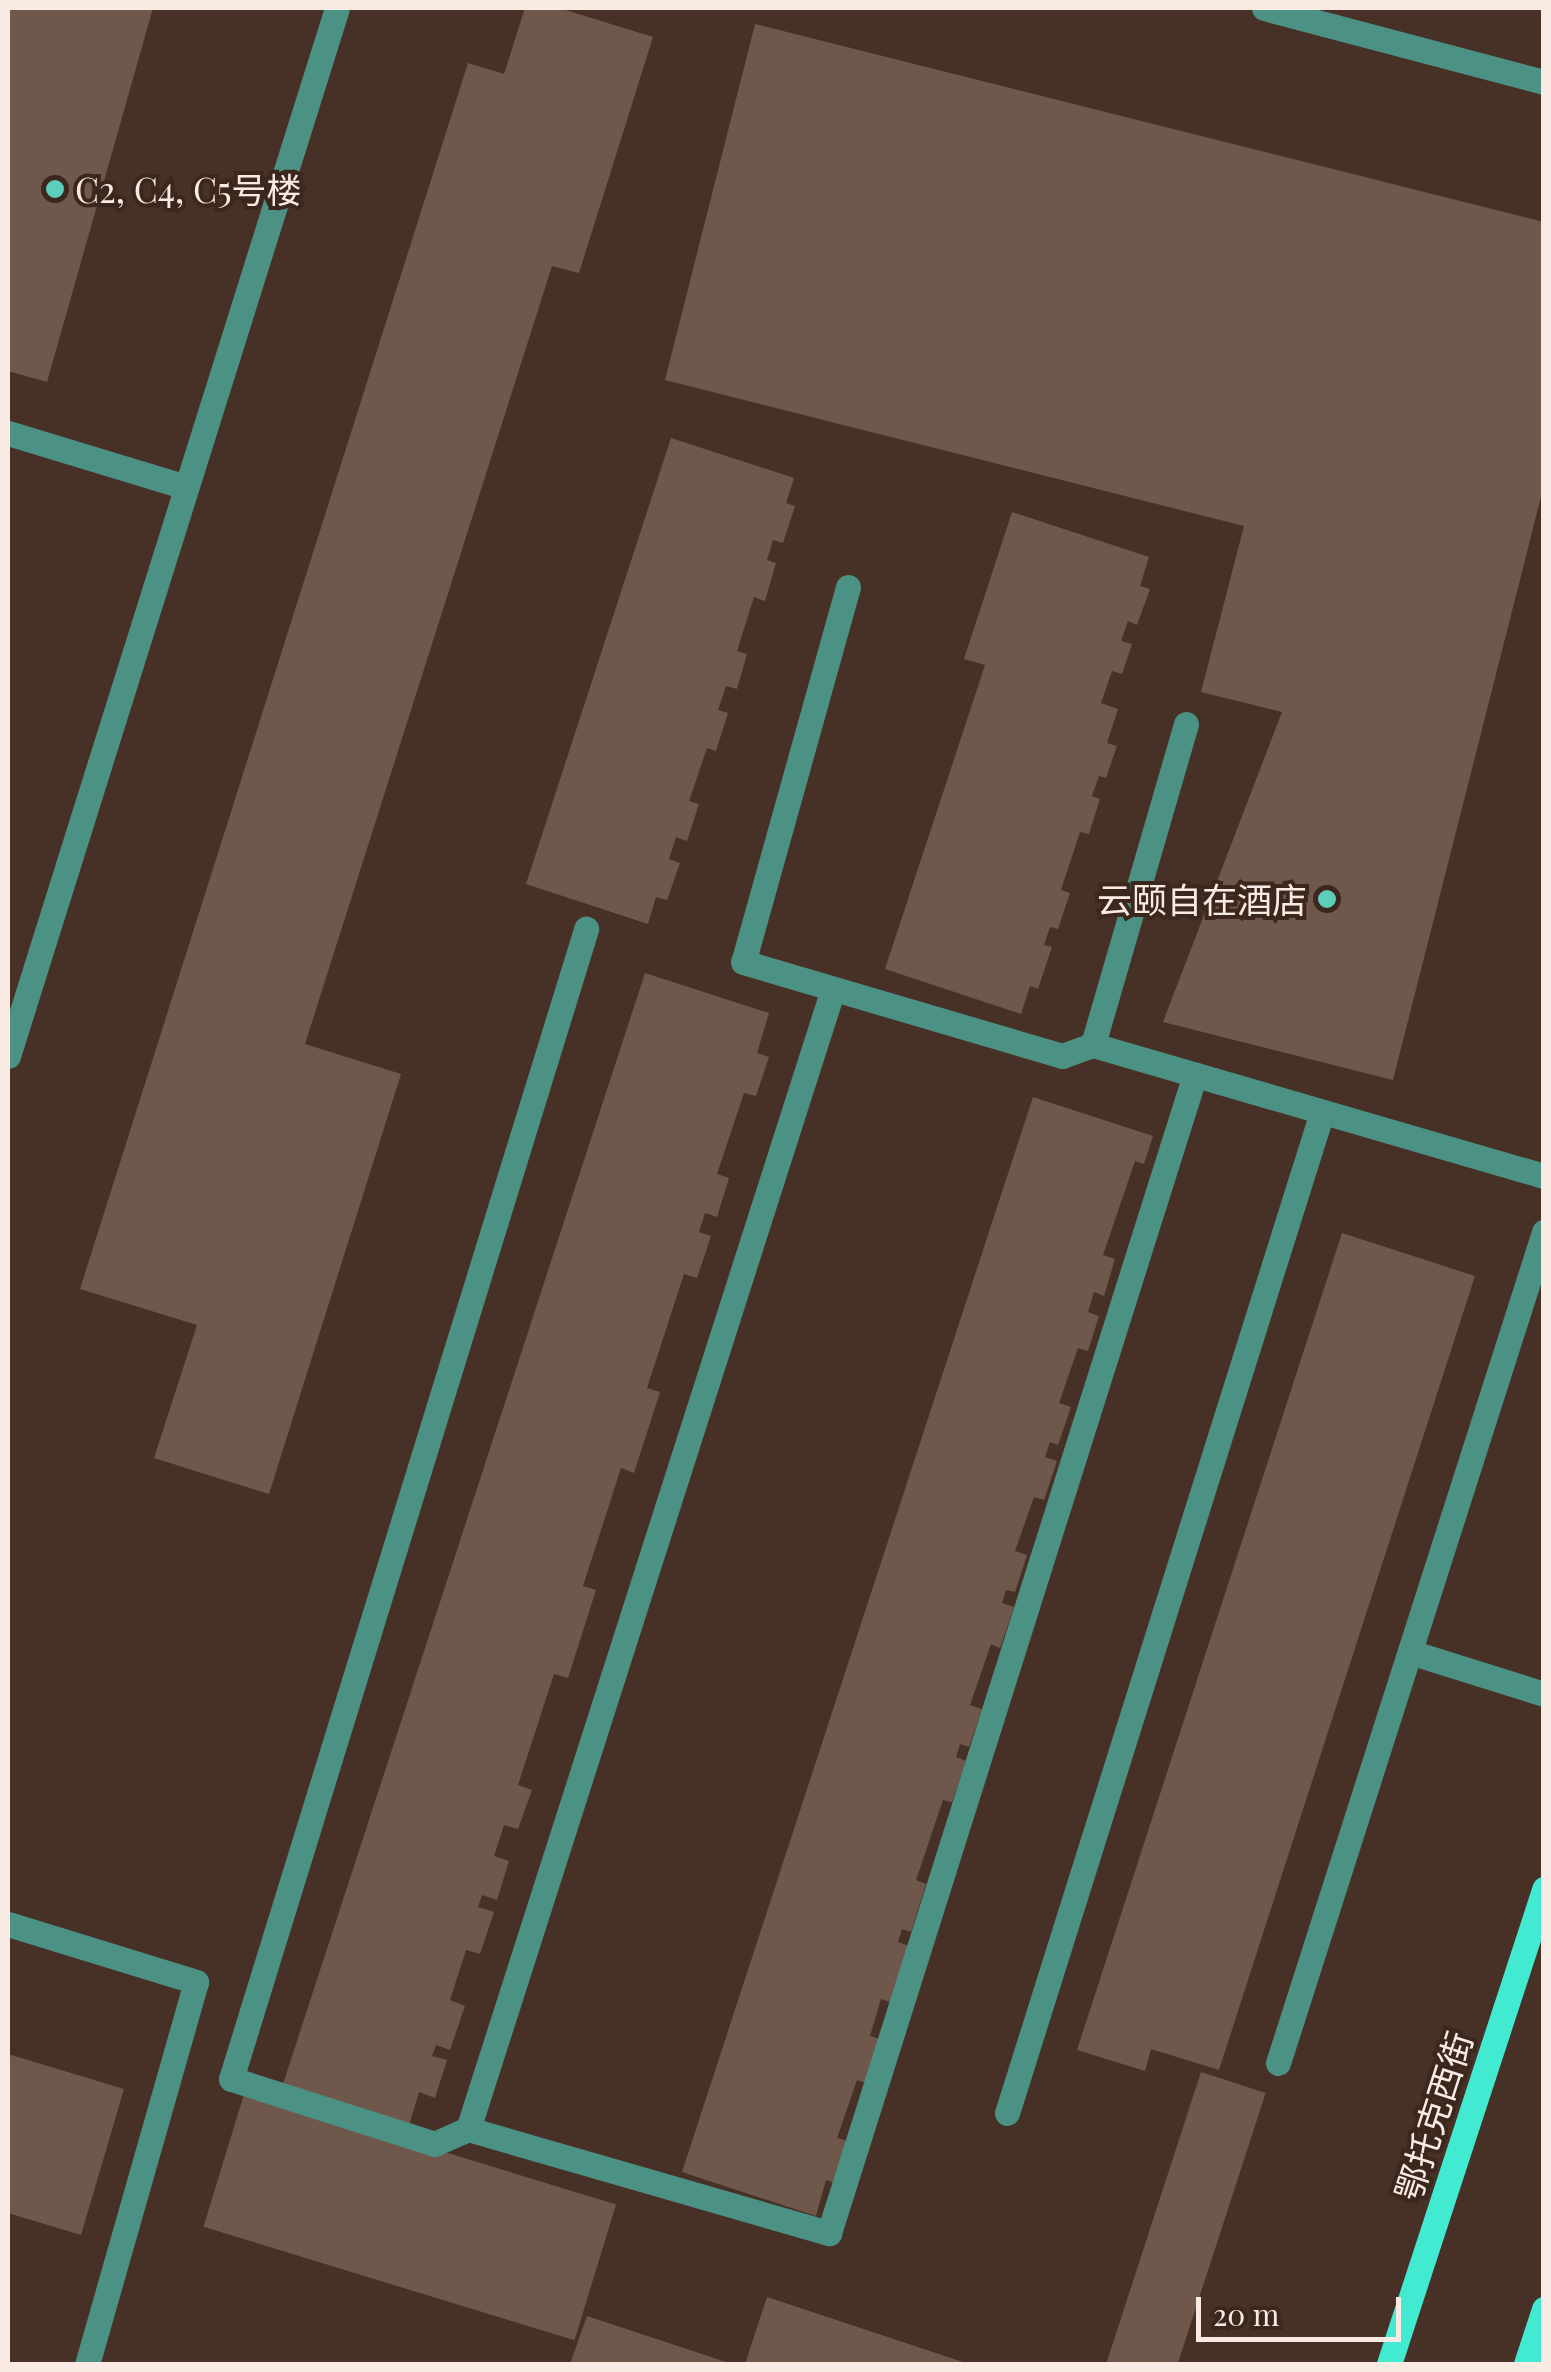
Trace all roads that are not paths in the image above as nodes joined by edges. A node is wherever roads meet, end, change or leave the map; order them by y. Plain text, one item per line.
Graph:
1 (337, 8) edge
2 (1264, 8) edge
3 (1544, 82) edge
4 (8, 433) edge
5 (186, 488) junction
6 (848, 587) dead end
7 (1186, 724) dead end
8 (586, 929) dead end
9 (833, 989) junction
10 (1093, 1045) junction
11 (8, 1056) edge
12 (1194, 1074) junction
13 (1322, 1112) junction
14 (1544, 1176) edge
15 (1544, 1232) edge
16 (1410, 1652) junction
17 (1544, 1694) edge
18 (1544, 1889) edge
19 (8, 1924) edge
20 (1278, 2063) dead end
21 (1007, 2113) dead end
22 (468, 2129) junction
23 (1544, 2309) edge
24 (87, 2364) edge
25 (1389, 2364) edge
26 (1526, 2364) edge

1 - 5 lane
2 - 3 lane
4 - 5 lane
5 - 11 lane
6 - 9 lane
7 - 10 lane
8 - 22 lane
9 - 10 lane
9 - 22 lane
10 - 12 lane
12 - 13 lane
12 - 22 lane
13 - 14 lane
13 - 21 lane
15 - 16 lane
16 - 17 lane
16 - 20 lane
18 - 25 main road, 鄂托克西街
19 - 24 lane
23 - 26 main road

